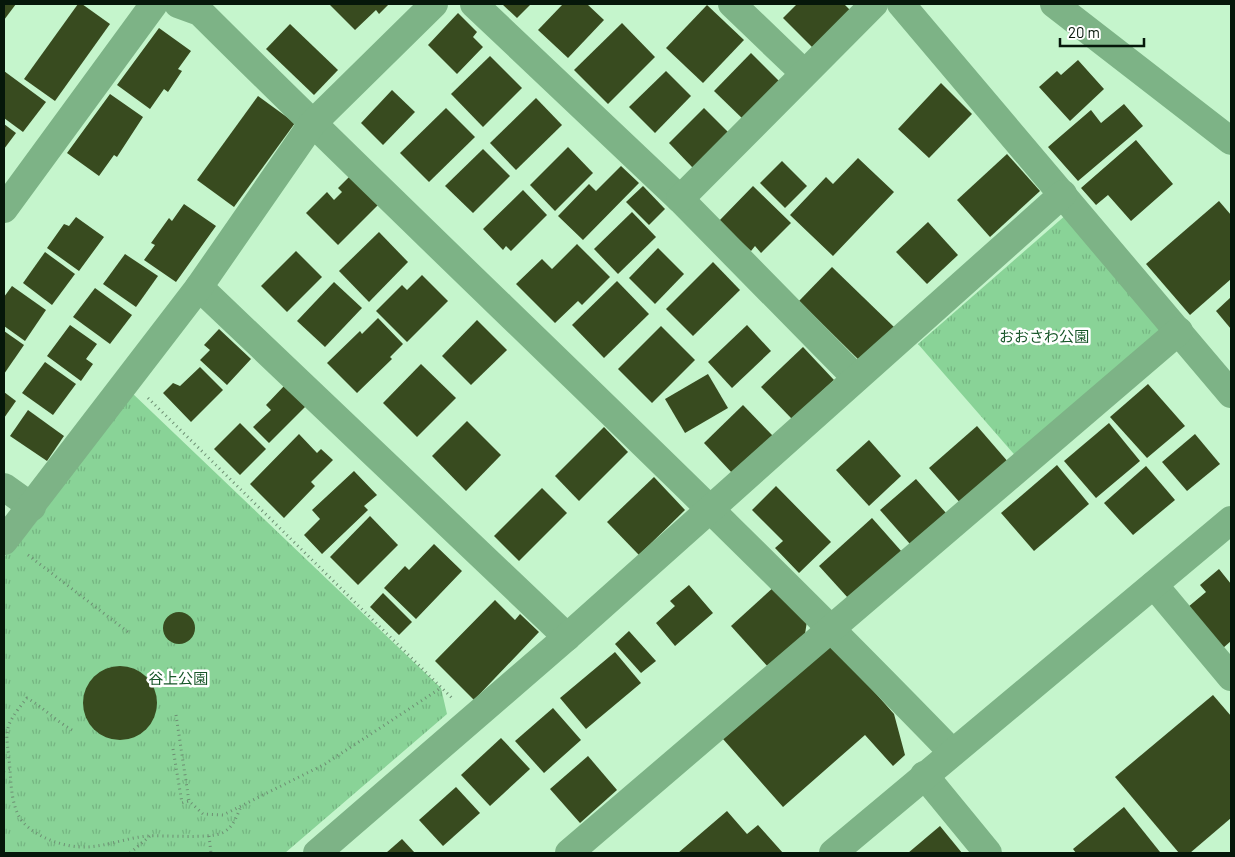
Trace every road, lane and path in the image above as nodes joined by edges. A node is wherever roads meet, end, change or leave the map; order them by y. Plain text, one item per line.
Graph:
1 (154, 4) edge
2 (178, 4) edge
3 (434, 4) edge
4 (474, 4) edge
5 (732, 4) edge
6 (874, 4) edge
7 (901, 4) edge
8 (1054, 4) edge
9 (804, 73) junction
10 (312, 124) junction
11 (1231, 141) edge
12 (1063, 194) junction
13 (680, 199) junction
14 (4, 209) edge
15 (199, 287) junction
16 (1179, 331) junction
17 (128, 378) junction
18 (856, 378) junction
19 (1231, 394) edge
20 (4, 487) edge
21 (32, 507) junction
22 (711, 509) junction
23 (1231, 520) edge
24 (5, 540) edge
25 (1154, 585) junction
26 (831, 628) junction
27 (128, 632) dead end
28 (567, 637) junction
29 (1230, 674) edge
30 (441, 688) junction
31 (176, 715) dead end
32 (473, 719) junction
33 (72, 730) dead end
34 (4, 731) edge
35 (173, 749) dead end
36 (952, 752) junction
37 (10, 769) junction
38 (4, 771) edge
39 (924, 775) junction
40 (189, 801) junction
41 (241, 806) junction
42 (150, 836) junction
43 (209, 836) junction
44 (130, 853) edge
45 (211, 853) edge
46 (317, 853) edge
47 (569, 853) edge
48 (833, 853) edge
49 (988, 853) edge

1 - 14 street
2 - 10 street
3 - 10 street
4 - 13 street
5 - 9 street
6 - 9 street
7 - 12 street
8 - 11 street
9 - 13 street
10 - 15 street
10 - 22 street
12 - 16 street
12 - 18 street
13 - 18 street
15 - 17 street
15 - 28 street
16 - 19 street
16 - 26 street
17 - 21 street
17 - 30 path
18 - 22 street
20 - 21 street
21 - 24 street
22 - 26 street
22 - 28 street
23 - 25 street
24 - 27 path
25 - 29 street
25 - 36 street
26 - 36 street
26 - 47 street
28 - 32 street
30 - 32 path
30 - 41 path
31 - 40 path
32 - 46 street
33 - 34 path
34 - 37 path
35 - 40 path
36 - 39 street
37 - 38 path
37 - 42 path
39 - 48 street
39 - 49 street
40 - 41 path
41 - 43 path
42 - 43 path
42 - 44 path
43 - 45 path

